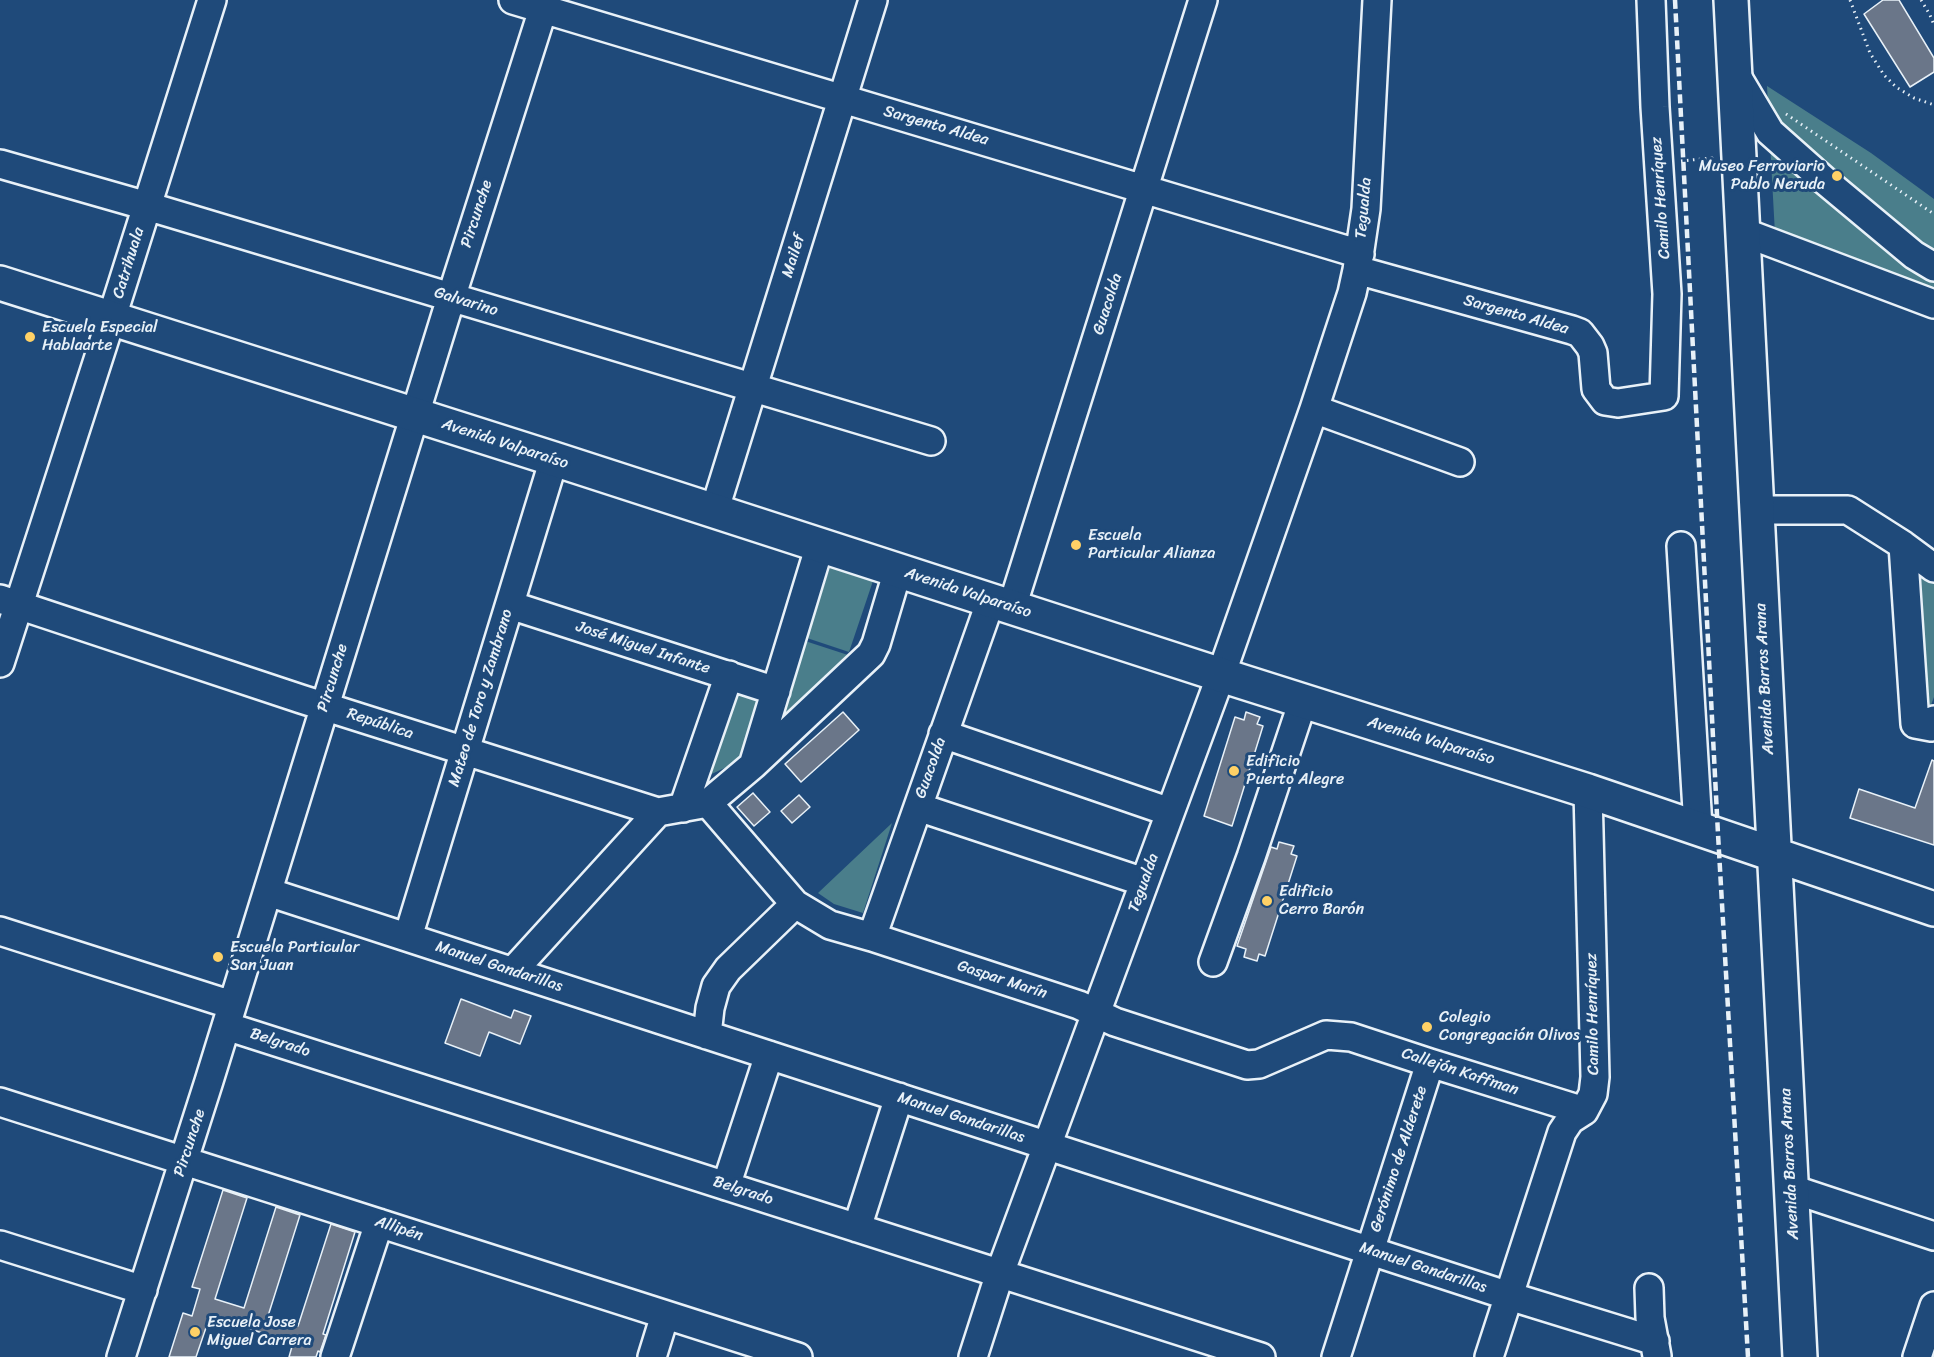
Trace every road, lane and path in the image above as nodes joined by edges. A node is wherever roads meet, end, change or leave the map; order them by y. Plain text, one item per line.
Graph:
1 (212, 0) edge
2 (513, 0) edge
3 (873, 0) edge
4 (1203, 0) edge
5 (1377, 0) edge
6 (1651, 0) edge
7 (1731, 0) edge
8 (1850, 0) edge
9 (1921, 0) edge
10 (544, 4) edge
11 (1934, 25) edge
12 (1735, 73) junction
13 (843, 99) junction
14 (1934, 105) edge
15 (1782, 111) dead end
16 (1739, 160) junction
17 (1682, 161) dead end
18 (0, 164) edge
19 (1145, 188) junction
20 (147, 206) junction
21 (1934, 214) edge
22 (1743, 232) junction
23 (1358, 262) junction
24 (1934, 267) edge
25 (0, 283) edge
26 (451, 298) junction
27 (1934, 304) edge
28 (112, 318) junction
29 (753, 389) junction
30 (1664, 396) joint
31 (1314, 409) junction
32 (416, 415) junction
33 (931, 441) dead end
34 (554, 459) junction
35 (1460, 462) dead end
36 (1757, 510) junction
37 (714, 512) junction
38 (820, 545) junction
39 (1903, 545) junction
40 (1681, 546) dead end
41 (1934, 568) edge
42 (898, 570) junction
43 (9, 602) edge
44 (1001, 604) junction
45 (510, 605) junction
46 (0, 663) edge
47 (729, 675) junction
48 (1221, 675) junction
49 (776, 691) junction
50 (1303, 700) junction
51 (324, 706) junction
52 (1934, 720) edge
53 (944, 734) junction
54 (465, 751) junction
55 (753, 765) junction
56 (1588, 790) junction
57 (918, 807) junction
58 (683, 808) junction
59 (1170, 812) junction
60 (1698, 827) junction
61 (1775, 855) junction
62 (1144, 882) junction
63 (268, 892) junction
64 (795, 904) junction
65 (1934, 909) edge
66 (0, 931) edge
67 (408, 937) junction
68 (872, 937) junction
69 (1213, 962) dead end
70 (513, 971) junction
71 (1095, 1013) junction
72 (229, 1015) junction
73 (707, 1035) junction
74 (1336, 1035) joint
75 (769, 1055) junction
76 (1430, 1064) junction
77 (899, 1098) junction
78 (0, 1102) edge
79 (1584, 1111) junction
80 (1046, 1145) junction
81 (184, 1161) junction
82 (726, 1186) junction
83 (1792, 1189) junction
84 (379, 1223) junction
85 (857, 1228) junction
86 (1934, 1236) edge
87 (0, 1245) edge
88 (1370, 1251) junction
89 (1000, 1273) junction
90 (1649, 1288) dead end
91 (143, 1290) junction
92 (1509, 1296) junction
93 (1934, 1306) edge
94 (665, 1314) junction
95 (1656, 1349) edge
96 (342, 1355) edge
97 (121, 1357) edge
98 (651, 1357) edge
99 (798, 1357) edge
100 (973, 1357) edge
101 (1261, 1357) edge
102 (1336, 1357) edge
103 (1489, 1357) edge
104 (1800, 1357) edge
105 (1917, 1357) edge

1 - 20 street, Catrihuala
2 - 10 street, Sargento Aldea
3 - 13 street, Mailef
4 - 19 street, Guacolda
5 - 23 street, Tegualda
6 - 30 street, Camilo Henríquez
7 - 12 main road, Avenida Barros Arana
8 - 14 path
9 - 11 path
10 - 13 street, Sargento Aldea
10 - 26 street, Pircunche
12 - 16 main road, Avenida Barros Arana
12 - 24 street
13 - 19 street, Sargento Aldea
13 - 29 street, Mailef
15 - 21 path
16 - 17 path
16 - 22 main road, Avenida Barros Arana
18 - 20 street, Galvarino
19 - 23 street, Sargento Aldea
19 - 44 street, Guacolda
20 - 26 street, Galvarino
20 - 28 street, Catrihuala
22 - 27 street
22 - 36 main road, Avenida Barros Arana
23 - 30 street, Sargento Aldea
23 - 31 street, Tegualda
25 - 28 main road, Avenida Valparaíso
26 - 29 street, Galvarino
26 - 32 street, Pircunche
28 - 32 main road, Avenida Valparaíso
28 - 43 street, Catrihuala
29 - 33 street, Galvarino
29 - 37 street, Mailef
31 - 35 street
31 - 48 street, Tegualda
32 - 34 main road, Avenida Valparaíso
32 - 51 street, Pircunche
34 - 37 main road, Avenida Valparaíso
34 - 45 street, Mateo de Toro y Zambrano
36 - 39 street
36 - 61 main road, Avenida Barros Arana
37 - 38 main road, Avenida Valparaíso
38 - 42 main road, Avenida Valparaíso
38 - 49 street
39 - 41 street
39 - 52 street
40 - 60 street
42 - 44 main road, Avenida Valparaíso
42 - 55 street
43 - 46 street, Catrihuala
43 - 51 street, República
44 - 48 main road, Avenida Valparaíso
44 - 53 street, Guacolda
45 - 47 street, José Miguel Infante
45 - 54 street, Mateo de Toro y Zambrano
47 - 49 street, José Miguel Infante
47 - 58 street
48 - 50 main road, Avenida Valparaíso
48 - 59 street, Tegualda
49 - 55 street
50 - 56 main road, Avenida Valparaíso
50 - 69 street
51 - 54 street, República
51 - 63 street, Pircunche
53 - 57 street, Guacolda
53 - 59 street
54 - 58 street, República
54 - 67 street, Mateo de Toro y Zambrano
55 - 58 street
56 - 60 main road, Avenida Valparaíso
56 - 79 street, Camilo Henríquez
57 - 62 street
57 - 68 street, Guacolda
58 - 64 street, Gaspar Marín
58 - 70 street
59 - 62 street, Tegualda
60 - 61 main road, Avenida Valparaíso
61 - 65 main road, Avenida Valparaíso
61 - 83 main road, Avenida Barros Arana
62 - 71 street, Tegualda
63 - 67 street, Manuel Gandarillas
63 - 72 street, Pircunche
64 - 68 street, Gaspar Marín
64 - 73 street
66 - 72 street, Belgrado
67 - 70 street, Manuel Gandarillas
68 - 71 street, Gaspar Marín
70 - 73 street, Manuel Gandarillas
71 - 74 street, Gaspar Marín
71 - 80 street, Tegualda
72 - 81 street, Pircunche
72 - 82 street, Belgrado
73 - 75 street, Manuel Gandarillas
74 - 76 street, Callejón Kaffman
75 - 77 street, Manuel Gandarillas
75 - 82 street
76 - 79 street, Callejón Kaffman
76 - 88 street, Gerónimo de Alderete
77 - 80 street, Manuel Gandarillas
77 - 85 street
78 - 81 street, Allipén
79 - 92 street, Camilo Henríquez
80 - 88 street, Manuel Gandarillas
80 - 89 street, Tegualda
81 - 84 street, Allipén
81 - 91 street, Pircunche
82 - 85 street, Belgrado
83 - 86 street
83 - 104 main road, Avenida Barros Arana
84 - 94 street, Allipén
84 - 96 street
85 - 89 street, Belgrado
87 - 91 street
88 - 92 street, Manuel Gandarillas
88 - 102 street, Gerónimo de Alderete
89 - 100 street, Tegualda
89 - 101 street, Belgrado
90 - 95 street
91 - 97 street, Pircunche
92 - 95 street, Manuel Gandarillas
92 - 103 street, Camilo Henríquez
93 - 105 street
94 - 98 street
94 - 99 street, Allipén

